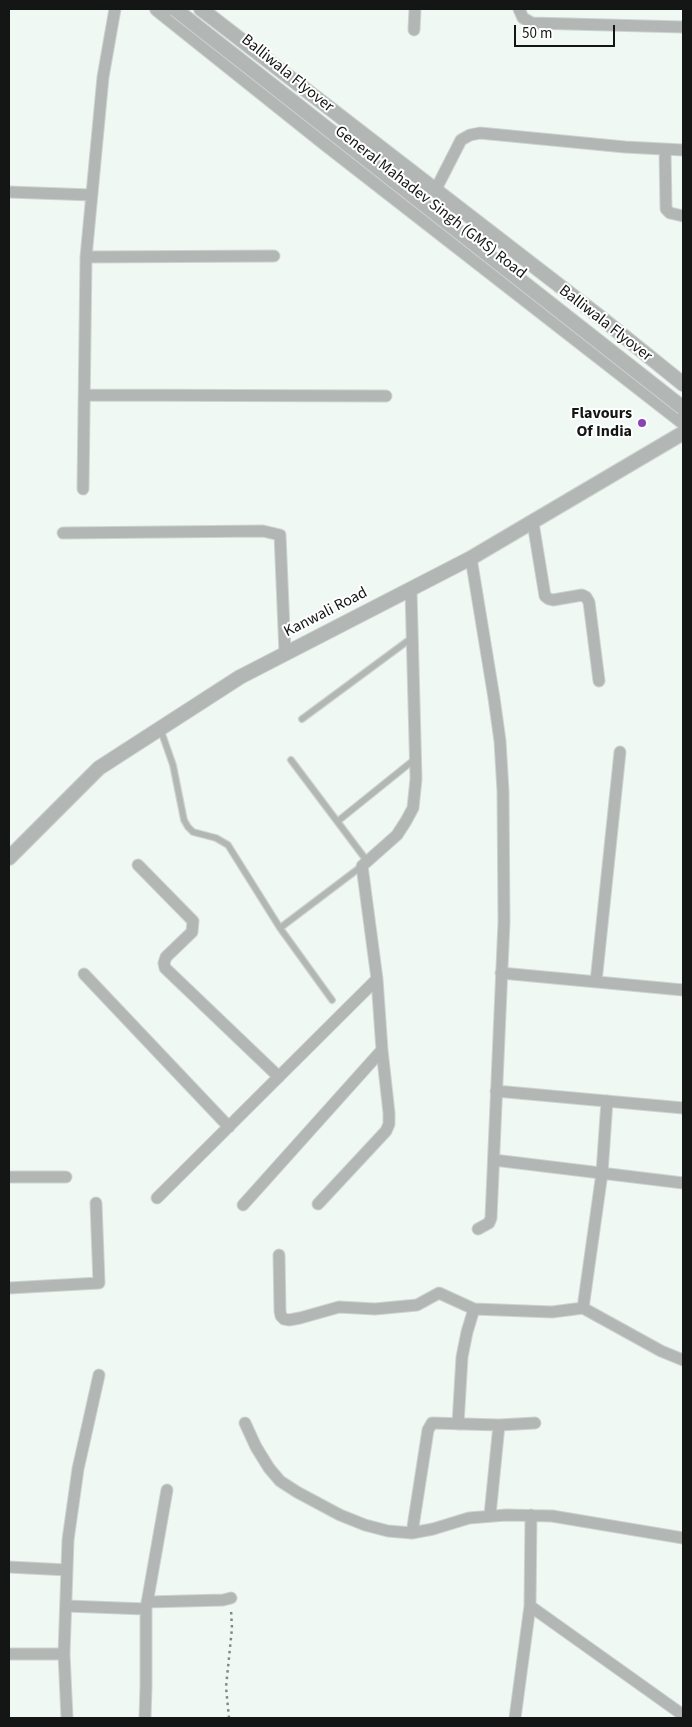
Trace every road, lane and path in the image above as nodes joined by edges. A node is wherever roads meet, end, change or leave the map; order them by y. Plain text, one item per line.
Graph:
1 (115, 9) edge
2 (157, 9) edge
3 (175, 9) edge
4 (189, 9) edge
5 (201, 9) edge
6 (415, 9) edge
7 (520, 9) edge
8 (683, 27) edge
9 (414, 30) dead end
10 (665, 150) junction
11 (683, 150) edge
12 (435, 190) junction
13 (9, 192) edge
14 (92, 195) junction
15 (683, 216) edge
16 (274, 256) dead end
17 (86, 257) junction
18 (597, 315) junction
19 (577, 340) junction
20 (646, 354) junction
21 (626, 379) junction
22 (683, 384) edge
23 (85, 395) junction
24 (386, 396) dead end
25 (683, 398) edge
26 (683, 408) edge
27 (683, 422) edge
28 (683, 433) edge
29 (83, 489) dead end
30 (532, 523) junction
31 (63, 533) dead end
32 (471, 558) junction
33 (411, 590) junction
34 (412, 637) junction
35 (285, 653) junction
36 (599, 681) dead end
37 (302, 719) dead end
38 (160, 728) junction
39 (620, 752) dead end
40 (416, 759) junction
41 (291, 760) dead end
42 (338, 821) junction
43 (9, 858) edge
44 (364, 863) junction
45 (138, 865) dead end
46 (280, 928) junction
47 (501, 973) junction
48 (84, 974) dead end
49 (377, 979) junction
50 (596, 982) junction
51 (683, 990) edge
52 (332, 1000) dead end
53 (382, 1050) junction
54 (279, 1077) junction
55 (496, 1091) junction
56 (608, 1101) junction
57 (683, 1108) edge
58 (229, 1127) junction
59 (494, 1160) junction
60 (602, 1173) junction
61 (9, 1177) edge
62 (66, 1177) dead end
63 (683, 1183) edge
64 (157, 1198) dead end
65 (96, 1203) dead end
66 (318, 1204) dead end
67 (243, 1206) dead end
68 (478, 1229) dead end
69 (279, 1255) dead end
70 (9, 1288) edge
71 (582, 1308) junction
72 (474, 1309) junction
73 (683, 1360) edge
74 (99, 1375) dead end
75 (245, 1423) dead end
76 (535, 1423) dead end
77 (458, 1424) junction
78 (499, 1425) junction
79 (167, 1490) dead end
80 (490, 1515) junction
81 (531, 1515) junction
82 (412, 1533) junction
83 (683, 1538) edge
84 (9, 1567) edge
85 (67, 1570) junction
86 (231, 1598) joint
87 (66, 1606) junction
88 (147, 1606) junction
89 (530, 1606) junction
90 (9, 1654) edge
91 (64, 1654) junction
92 (683, 1715) edge
93 (67, 1718) edge
94 (145, 1718) edge
95 (228, 1718) edge
96 (515, 1718) edge

1 - 14 street
2 - 19 street, General Mahadev Singh (GMS) Road
3 - 26 street, Balliwala Flyover, bridge
4 - 25 street, Balliwala Flyover
5 - 12 street, General Mahadev Singh (GMS) Road
6 - 9 street
7 - 8 street
10 - 11 street
10 - 12 street
10 - 15 street
12 - 18 street, General Mahadev Singh (GMS) Road
13 - 14 street
14 - 17 street
16 - 17 street
17 - 23 street
18 - 19 street
18 - 20 street, General Mahadev Singh (GMS) Road
19 - 21 street, General Mahadev Singh (GMS) Road
20 - 21 street
20 - 22 street, General Mahadev Singh (GMS) Road
21 - 27 street, General Mahadev Singh (GMS) Road
23 - 24 street
23 - 29 street
28 - 30 street, Kanwali Road
30 - 32 street, Kanwali Road
30 - 36 street
31 - 35 street
32 - 33 street, Kanwali Road
32 - 47 street
33 - 34 street
33 - 35 street, Kanwali Road
34 - 37 lane
34 - 40 street
35 - 38 street, Kanwali Road
38 - 43 street, Kanwali Road
38 - 46 lane
39 - 50 street
40 - 42 lane
40 - 44 street
41 - 42 lane
42 - 44 lane
44 - 46 lane
44 - 49 street
45 - 54 street
46 - 52 lane
47 - 50 street
47 - 55 street
48 - 58 street
49 - 53 street
49 - 54 street
50 - 51 street
53 - 66 street
53 - 67 street
54 - 58 street
55 - 56 street
55 - 59 street
56 - 57 street
56 - 60 street
58 - 64 street
59 - 60 street
59 - 68 street
60 - 63 street
60 - 71 street
61 - 62 street
65 - 70 street
69 - 72 street
71 - 72 street
71 - 73 street
72 - 77 street
74 - 85 street
75 - 82 street
76 - 78 street
77 - 78 street
77 - 82 street
78 - 80 street
79 - 88 street
80 - 81 street
80 - 82 street
81 - 83 street
81 - 89 street
84 - 85 street
85 - 87 street
86 - 88 street
86 - 95 path
87 - 88 street
87 - 91 street
88 - 94 street
89 - 92 street
89 - 96 street
90 - 91 street
91 - 93 street

